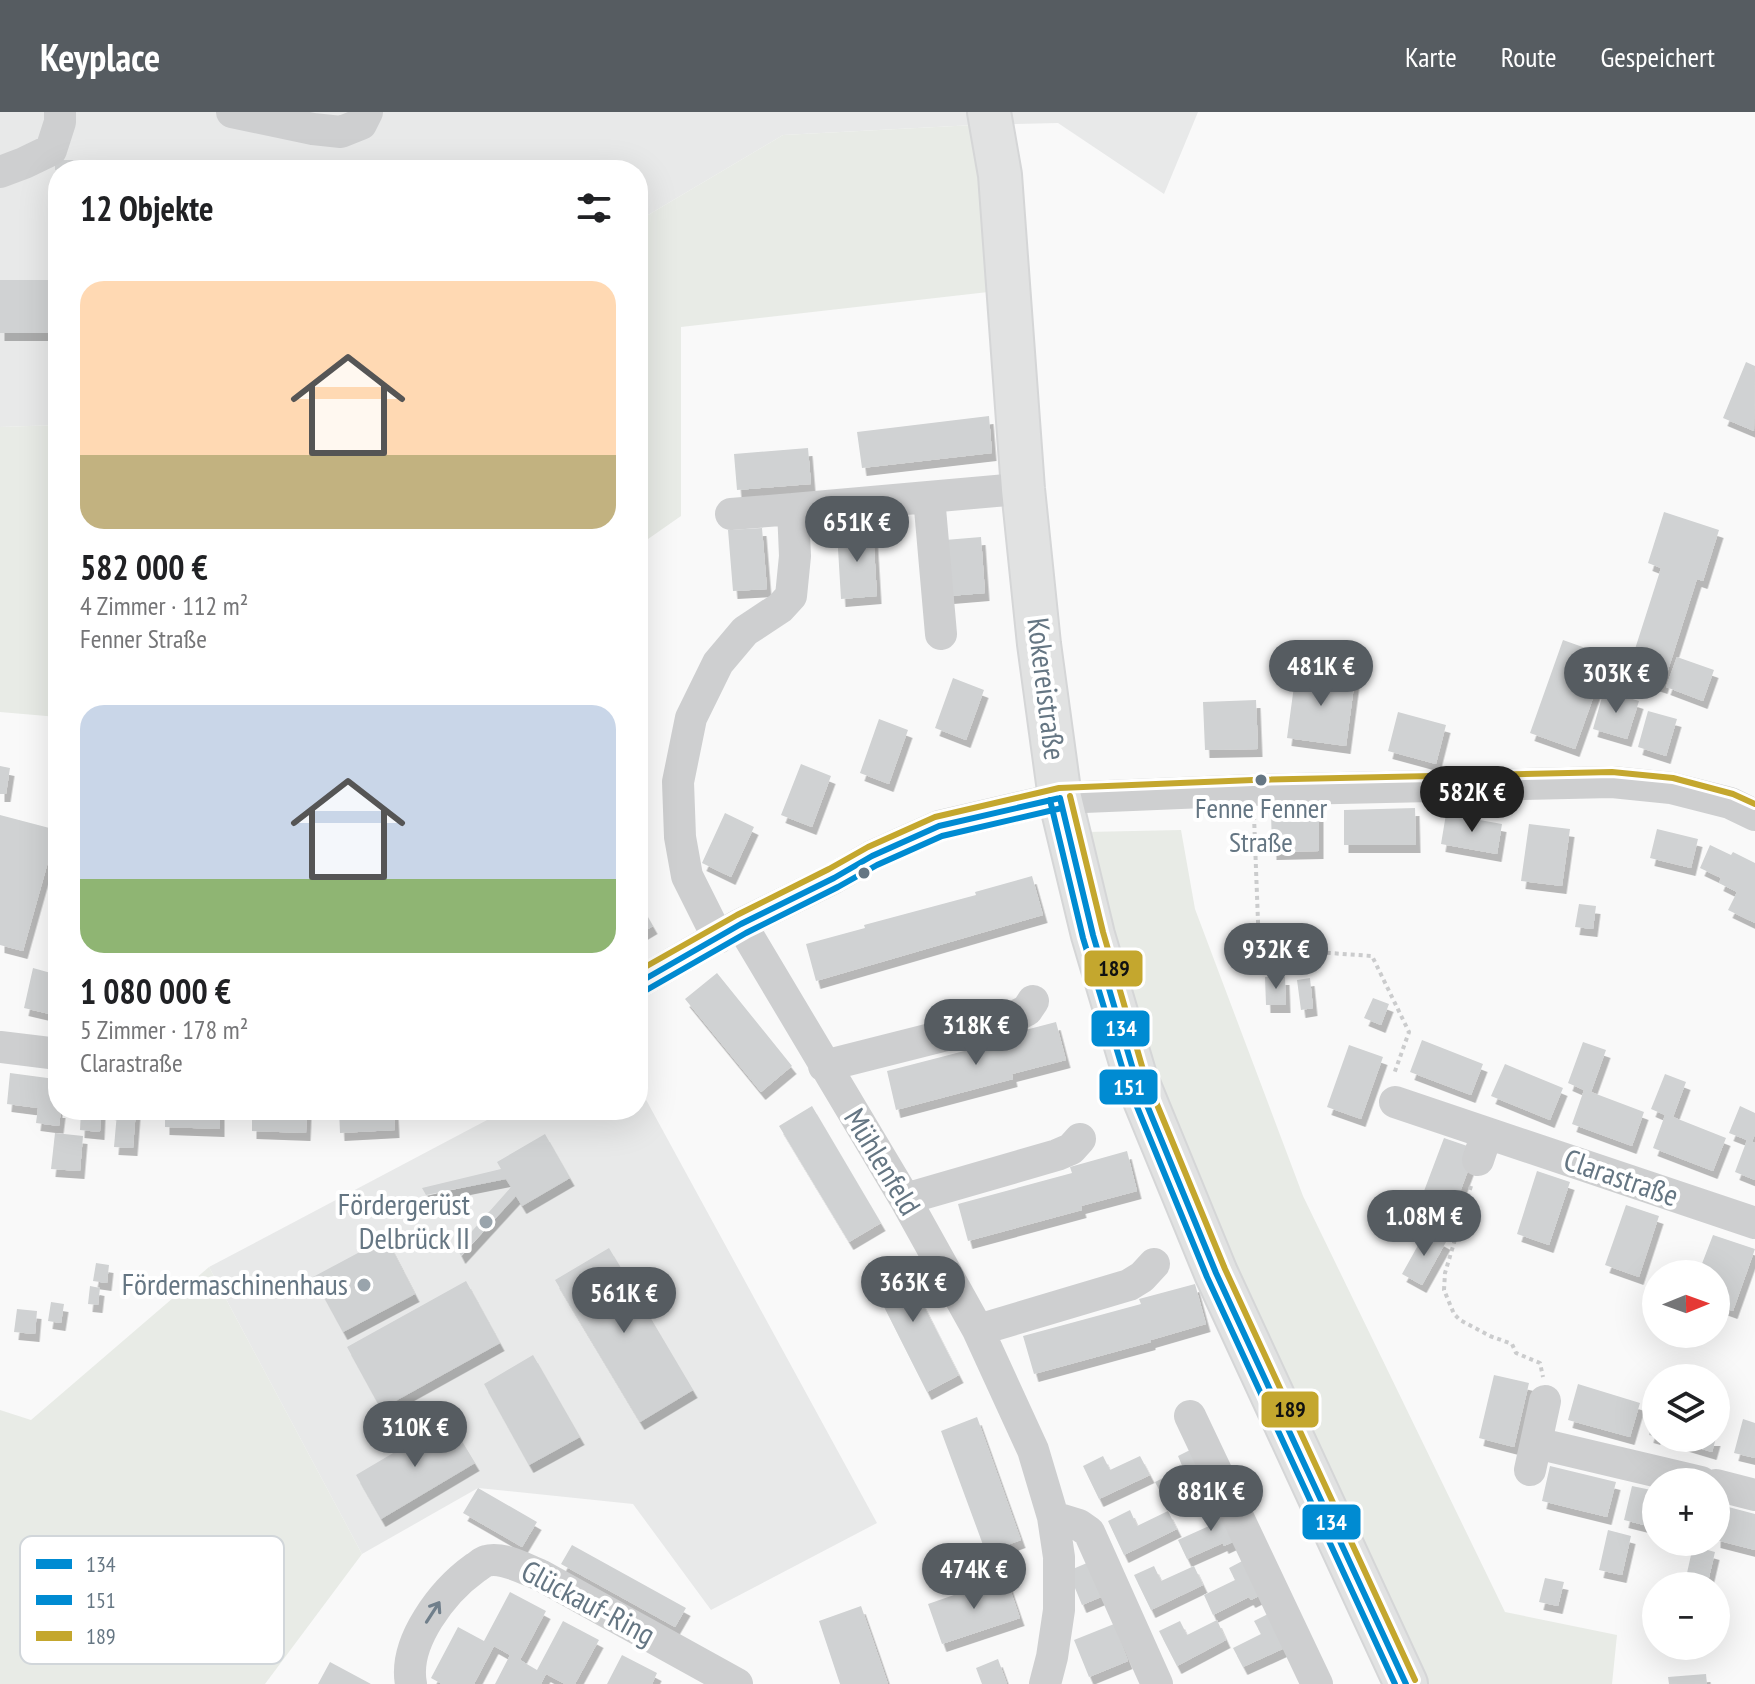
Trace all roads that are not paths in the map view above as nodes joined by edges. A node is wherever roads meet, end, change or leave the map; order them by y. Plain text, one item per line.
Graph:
1 (60, 112) edge
2 (367, 112) edge
3 (989, 112) edge
4 (252, 113) edge
5 (0, 172) edge
6 (1007, 490) dead end
7 (929, 497) junction
8 (793, 509) junction
9 (731, 514) dead end
10 (941, 634) dead end
11 (1060, 798) junction
12 (1755, 815) edge
13 (730, 931) junction
14 (648, 977) edge
15 (1033, 1001) dead end
16 (0, 1047) edge
17 (48, 1053) edge
18 (824, 1066) junction
19 (1395, 1102) road end
20 (1080, 1139) dead end
21 (905, 1199) junction
22 (1755, 1223) edge
23 (1154, 1264) dead end
24 (978, 1330) junction
25 (1545, 1401) road end
26 (1190, 1416) dead end
27 (1642, 1473) edge
28 (1730, 1489) edge
29 (1755, 1495) edge
30 (1053, 1517) junction
31 (411, 1684) edge
32 (737, 1684) edge
33 (1045, 1684) edge
34 (1157, 1684) edge
35 (1317, 1684) edge
36 (1406, 1684) edge

1 - 5 street
2 - 4 street
3 - 11 main road, Kokereistraße
6 - 7 street
7 - 8 street
7 - 10 street
8 - 9 street
8 - 13 street, Mühlenfeld
11 - 12 street
11 - 13 street
11 - 36 main road, Kokereistraße
13 - 14 street
13 - 18 street, Mühlenfeld
15 - 18 street
16 - 17 street
18 - 21 street, Mühlenfeld
19 - 22 street, Clarastraße
20 - 21 street
21 - 24 street, Mühlenfeld
23 - 24 street
24 - 30 street, Mühlenfeld
25 - 27 street
26 - 35 street
28 - 29 street
30 - 33 street, Mühlenfeld
30 - 34 street
31 -> 32 street, Glückauf-Ring

